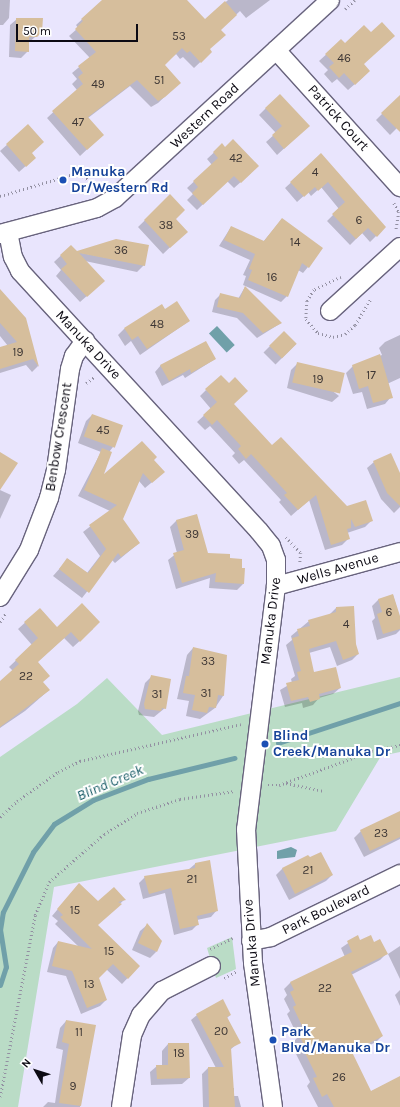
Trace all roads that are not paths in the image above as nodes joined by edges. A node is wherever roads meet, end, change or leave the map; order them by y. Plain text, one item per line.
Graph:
1 (330, 0) edge
2 (276, 50) junction
3 (396, 193) edge
4 (4, 233) edge
5 (395, 242) edge
6 (330, 312) dead end
7 (85, 342) junction
8 (400, 552) edge
9 (276, 586) junction
10 (0, 597) edge
11 (400, 874) edge
12 (251, 941) junction
13 (214, 973) road end
14 (121, 1107) edge
15 (272, 1107) edge

1 - 2 street, Western Road
2 - 3 street, Patrick Court
2 - 4 street, Western Road
4 - 7 street, Manuka Drive
5 - 6 street
7 - 9 street, Manuka Drive
7 - 10 street, Benbow Crescent
8 - 9 street, Wells Avenue
9 - 12 street, Manuka Drive
11 - 12 street, Park Boulevard
12 - 15 street, Manuka Drive
13 - 14 street

